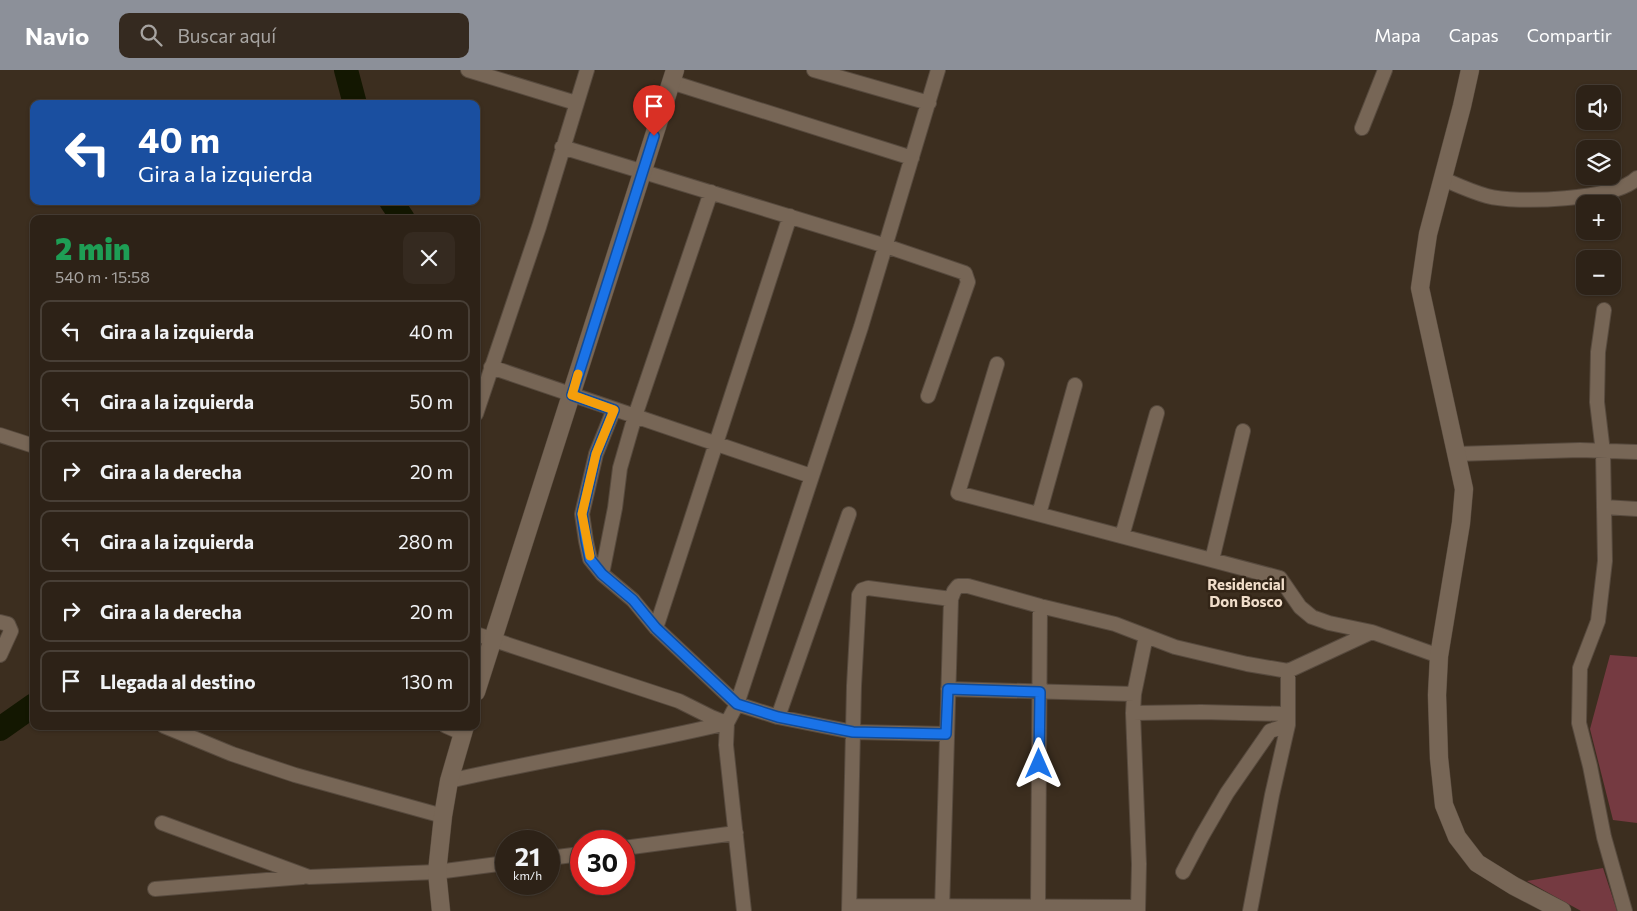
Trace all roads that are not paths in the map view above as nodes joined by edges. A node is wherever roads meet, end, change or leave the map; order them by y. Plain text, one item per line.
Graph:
1 (468, 70) edge
2 (587, 70) edge
3 (814, 70) edge
4 (938, 70) edge
5 (1384, 70) edge
6 (1470, 70) edge
7 (494, 74) edge
8 (673, 76) edge
9 (576, 103) junction
10 (929, 103) junction
11 (1362, 128) dead end
12 (562, 147) junction
13 (912, 158) junction
14 (643, 172) junction
15 (1637, 178) edge
16 (1443, 179) junction
17 (711, 192) junction
18 (790, 216) junction
19 (886, 246) junction
20 (1604, 310) dead end
21 (997, 364) dead end
22 (491, 367) junction
23 (1075, 385) dead end
24 (572, 395) junction
25 (928, 396) dead end
26 (480, 401) edge
27 (614, 410) junction
28 (1157, 412) dead end
29 (635, 416) junction
30 (1242, 431) dead end
31 (0, 435) edge
32 (30, 445) edge
33 (716, 445) junction
34 (1602, 452) junction
35 (1637, 452) edge
36 (1457, 454) junction
37 (811, 476) junction
38 (1604, 507) junction
39 (1637, 509) edge
40 (849, 514) dead end
41 (1039, 514) junction
42 (1122, 536) junction
43 (1212, 560) junction
44 (602, 574) junction
45 (951, 599) junction
46 (1040, 606) junction
47 (0, 622) edge
48 (656, 628) junction
49 (1372, 632) junction
50 (480, 635) edge
51 (1146, 636) junction
52 (494, 640) junction
53 (0, 655) edge
54 (1439, 656) junction
55 (1288, 671) junction
56 (480, 680) edge
57 (948, 689) junction
58 (1040, 692) junction
59 (1134, 694) junction
60 (737, 704) junction
61 (1133, 713) junction
62 (778, 717) junction
63 (1288, 719) junction
64 (727, 723) junction
65 (174, 730) edge
66 (464, 730) edge
67 (853, 732) junction
68 (946, 734) junction
69 (449, 781) junction
70 (442, 816) junction
71 (162, 823) dead end
72 (736, 833) junction
73 (635, 847) edge
74 (495, 864) edge
75 (437, 872) junction
76 (1184, 872) dead end
77 (309, 877) junction
78 (155, 889) dead end
79 (942, 908) edge
80 (1038, 908) junction
81 (849, 909) edge
82 (1138, 909) edge
83 (441, 911) edge
84 (744, 911) edge
85 (1250, 911) edge
86 (1562, 911) edge
87 (1625, 911) edge

1 - 7 street
2 - 9 street
3 - 10 street
4 - 10 street
5 - 11 street
6 - 16 street
7 - 9 street
8 - 13 street
8 - 14 street
9 - 12 street
10 - 13 street
12 - 14 street
12 - 22 street
13 - 19 street
14 - 17 street
14 - 24 street
15 - 16 street
16 - 36 street
17 - 18 street
17 - 29 street
18 - 19 street
18 - 33 street
19 - 25 street
19 - 37 street
20 - 34 street
21 - 41 street
22 - 24 street
22 - 26 street
23 - 41 street
24 - 27 street
24 - 52 street
27 - 29 street
27 - 44 street
28 - 42 street
29 - 33 street
29 - 44 street
30 - 43 street
31 - 32 street
33 - 37 street
33 - 48 street
34 - 35 street
34 - 36 street
34 - 38 street
36 - 54 street
37 - 60 street
38 - 39 street
38 - 87 street
40 - 62 street
41 - 42 street
42 - 43 street
43 - 49 street
44 - 48 street
45 - 46 street
45 - 57 street
45 - 67 street
46 - 51 street
46 - 58 street
47 - 53 street
48 - 60 street
49 - 54 street
49 - 55 street
50 - 52 street
51 - 55 street
51 - 59 street
52 - 56 street
52 - 64 street
54 - 86 street
55 - 63 street
57 - 58 street
57 - 68 street
58 - 59 street
58 - 80 street
59 - 61 street
60 - 62 street
60 - 64 street
61 - 63 street
61 - 82 street
62 - 67 street
63 - 76 street
63 - 85 street
64 - 69 street
64 - 72 street
65 - 70 street
66 - 69 street
67 - 68 street
67 - 81 street
68 - 79 street
69 - 70 street
70 - 75 street
71 - 77 street
72 - 73 street
72 - 84 street
74 - 75 street
75 - 77 street
75 - 83 street
77 - 78 street
79 - 80 street
79 - 81 street
80 - 82 street

